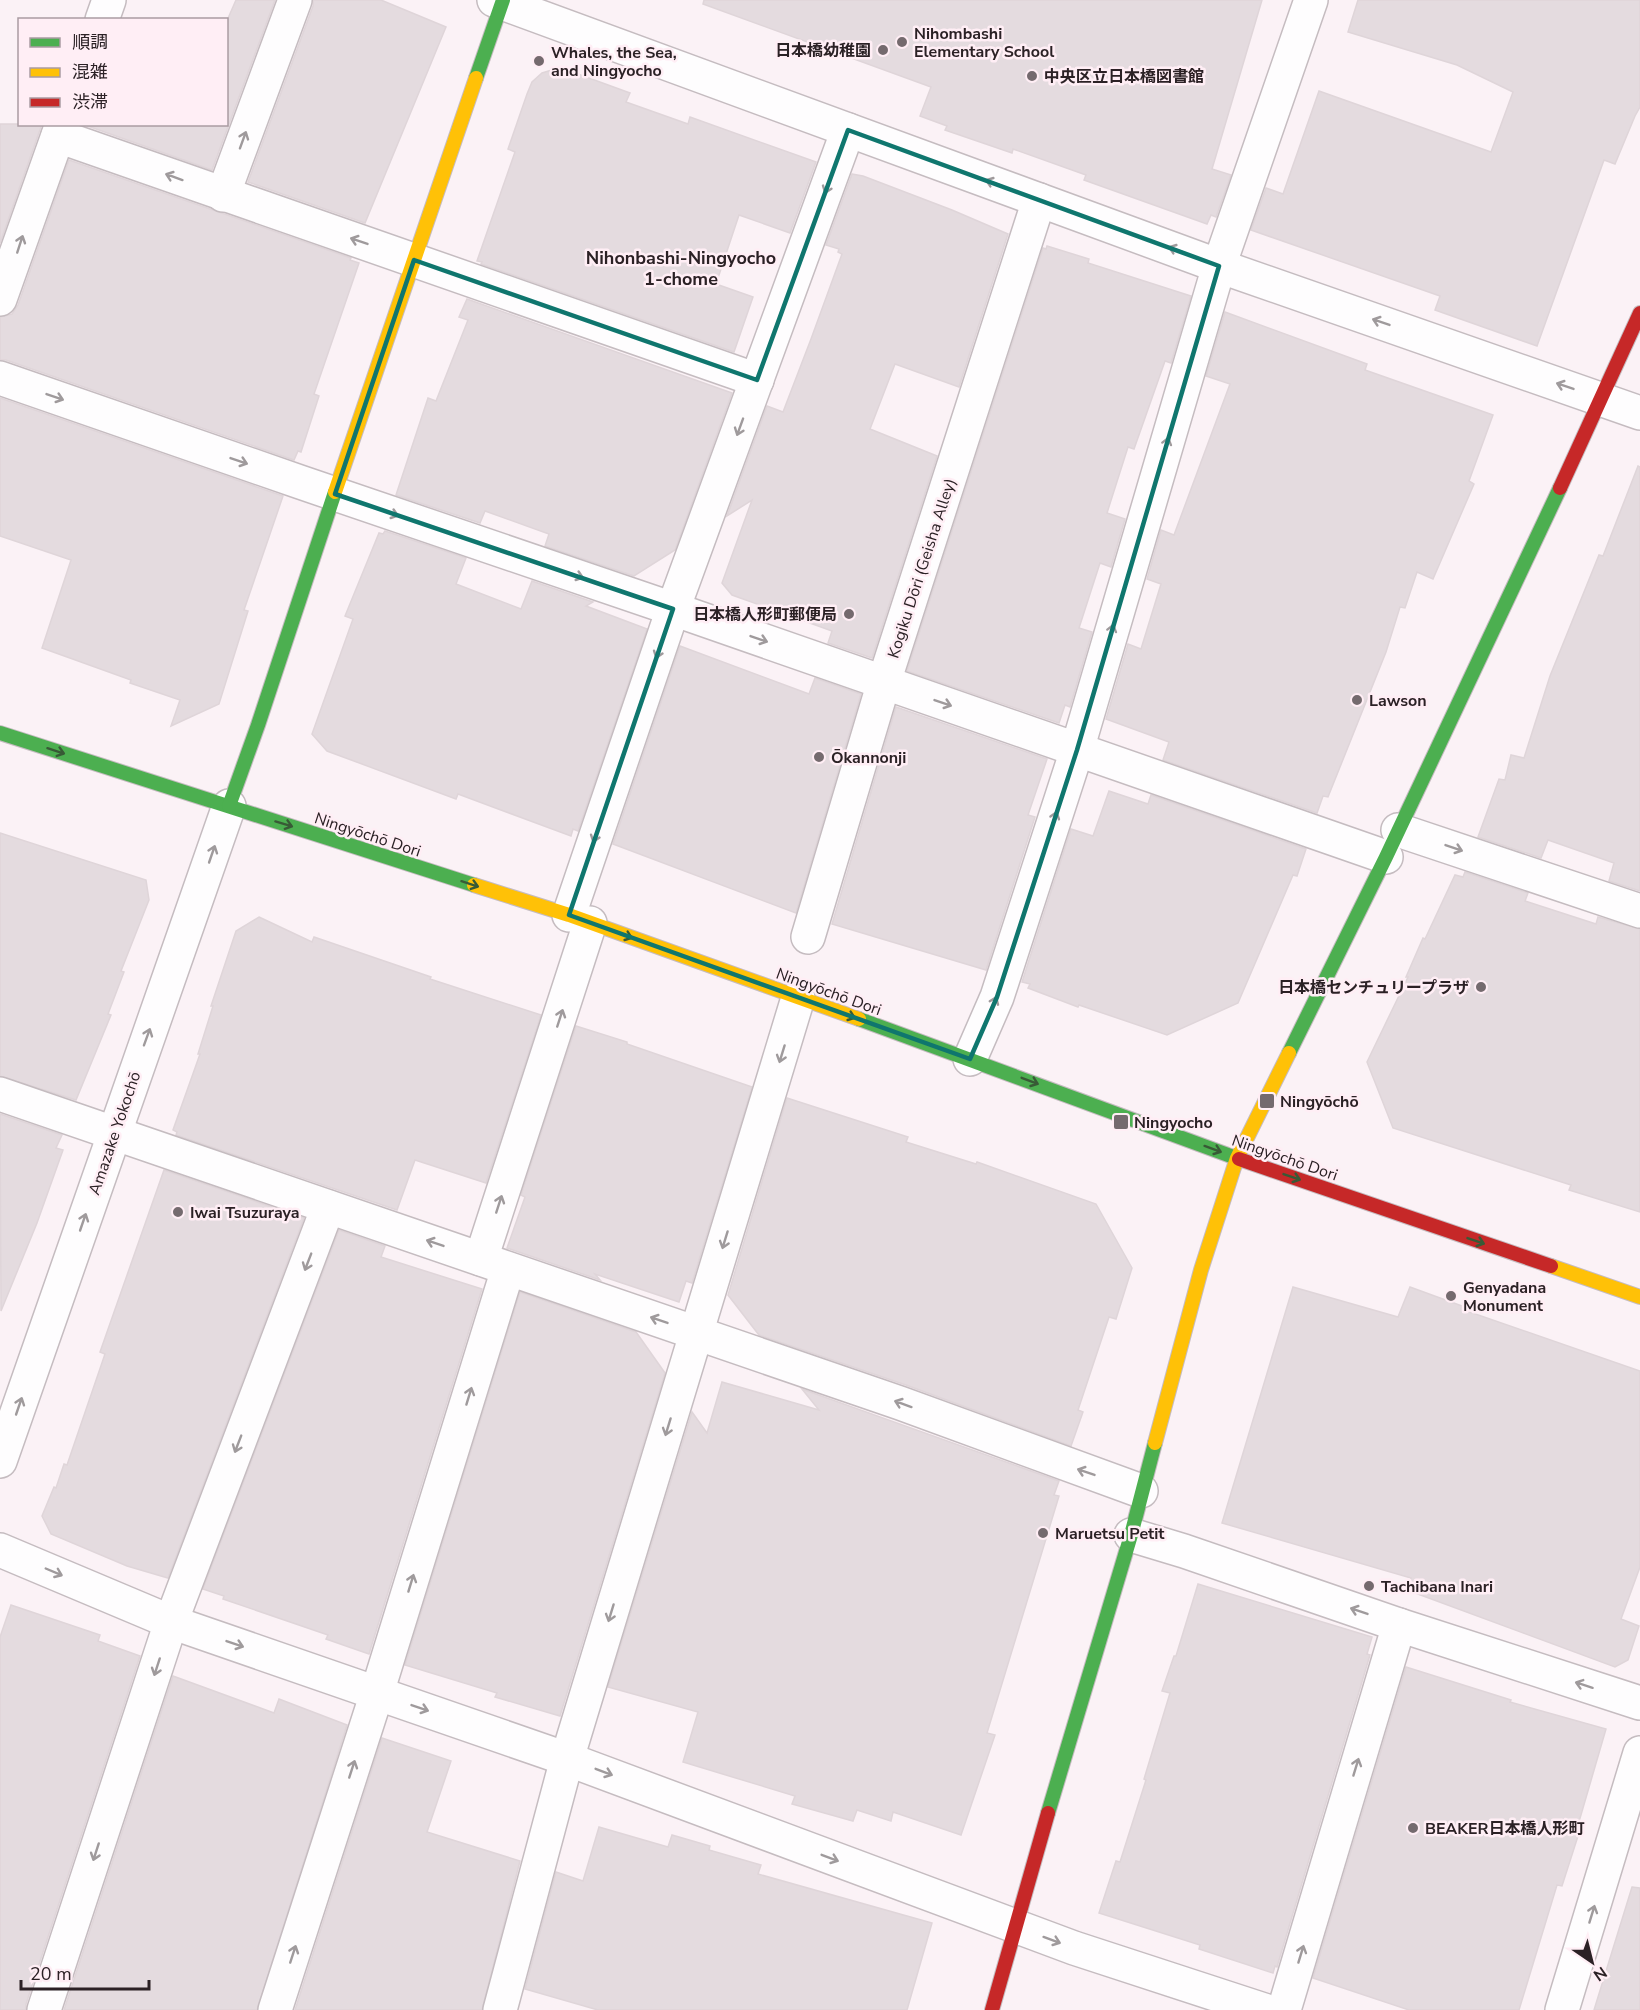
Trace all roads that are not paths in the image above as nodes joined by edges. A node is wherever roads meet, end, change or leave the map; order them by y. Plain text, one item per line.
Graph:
1 (109, 0) edge
2 (295, 0) edge
3 (1311, 0) edge
4 (500, 1) edge
5 (103, 18) edge
6 (60, 130) edge
7 (848, 130) junction
8 (223, 195) junction
9 (1039, 200) junction
10 (414, 260) junction
11 (1219, 266) junction
12 (0, 299) edge
13 (1640, 313) edge
14 (0, 378) edge
15 (757, 380) junction
16 (1602, 399) junction
17 (1640, 413) edge
18 (335, 494) junction
19 (673, 609) junction
20 (884, 682) junction
21 (0, 733) edge
22 (1077, 750) junction
23 (229, 806) junction
24 (1392, 843) junction
25 (1640, 911) edge
26 (580, 919) junction
27 (808, 937) dead end
28 (798, 998) junction
29 (970, 1059) junction
30 (0, 1094) edge
31 (114, 1135) junction
32 (1237, 1158) junction
33 (328, 1207) junction
34 (495, 1264) junction
35 (1640, 1297) edge
36 (697, 1333) junction
37 (0, 1461) edge
38 (1141, 1491) junction
39 (1131, 1535) junction
40 (0, 1550) edge
41 (171, 1622) junction
42 (1399, 1625) junction
43 (377, 1693) junction
44 (1640, 1703) edge
45 (1640, 1753) edge
46 (567, 1759) junction
47 (1016, 1927) junction
48 (44, 2010) edge
49 (274, 2010) edge
50 (500, 2010) edge
51 (992, 2010) edge
52 (1264, 2010) edge
53 (1284, 2010) edge
54 (1562, 2010) edge

1 - 5 street
8 -> 2 street
3 - 11 street
4 - 7 street
4 - 10 street
8 -> 6 street
12 -> 6 street
9 -> 7 street
7 -> 15 street
10 -> 8 street
11 -> 9 street
9 - 20 street, Kogiku Dōri (Geisha Alley)
10 - 15 street
10 - 18 street
16 -> 11 street
22 -> 11 street
13 - 16 street
14 -> 18 street
15 -> 19 street
16 - 17 street
16 - 24 street
18 -> 19 street
18 - 23 street
19 -> 20 street
19 -> 26 street
20 -> 22 street
20 - 27 street, Kogiku Dōri (Geisha Alley)
21 -> 23 street, Ningyōchō Dori
22 - 24 street
29 -> 22 street
23 -> 26 street, Ningyōchō Dori
31 -> 23 street, Amazake Yokochō
24 -> 25 street
24 - 32 street
26 -> 28 street, Ningyōchō Dori
34 -> 26 street
28 -> 29 street, Ningyōchō Dori
28 -> 36 street
29 -> 32 street, Ningyōchō Dori
30 - 31 street
31 - 33 street
37 -> 31 street, Amazake Yokochō
32 -> 35 street, Ningyōchō Dori
32 - 38 street
34 -> 33 street
33 -> 41 street
36 -> 34 street
43 -> 34 street
38 -> 36 street
36 -> 46 street
38 - 39 street
42 -> 39 street
39 - 47 street
40 -> 41 street
41 -> 43 street
41 -> 48 street
44 -> 42 street
53 -> 42 street
43 -> 46 street
49 -> 43 street
54 -> 45 street
46 -> 47 street
46 - 50 street
47 - 51 street
47 -> 52 street

